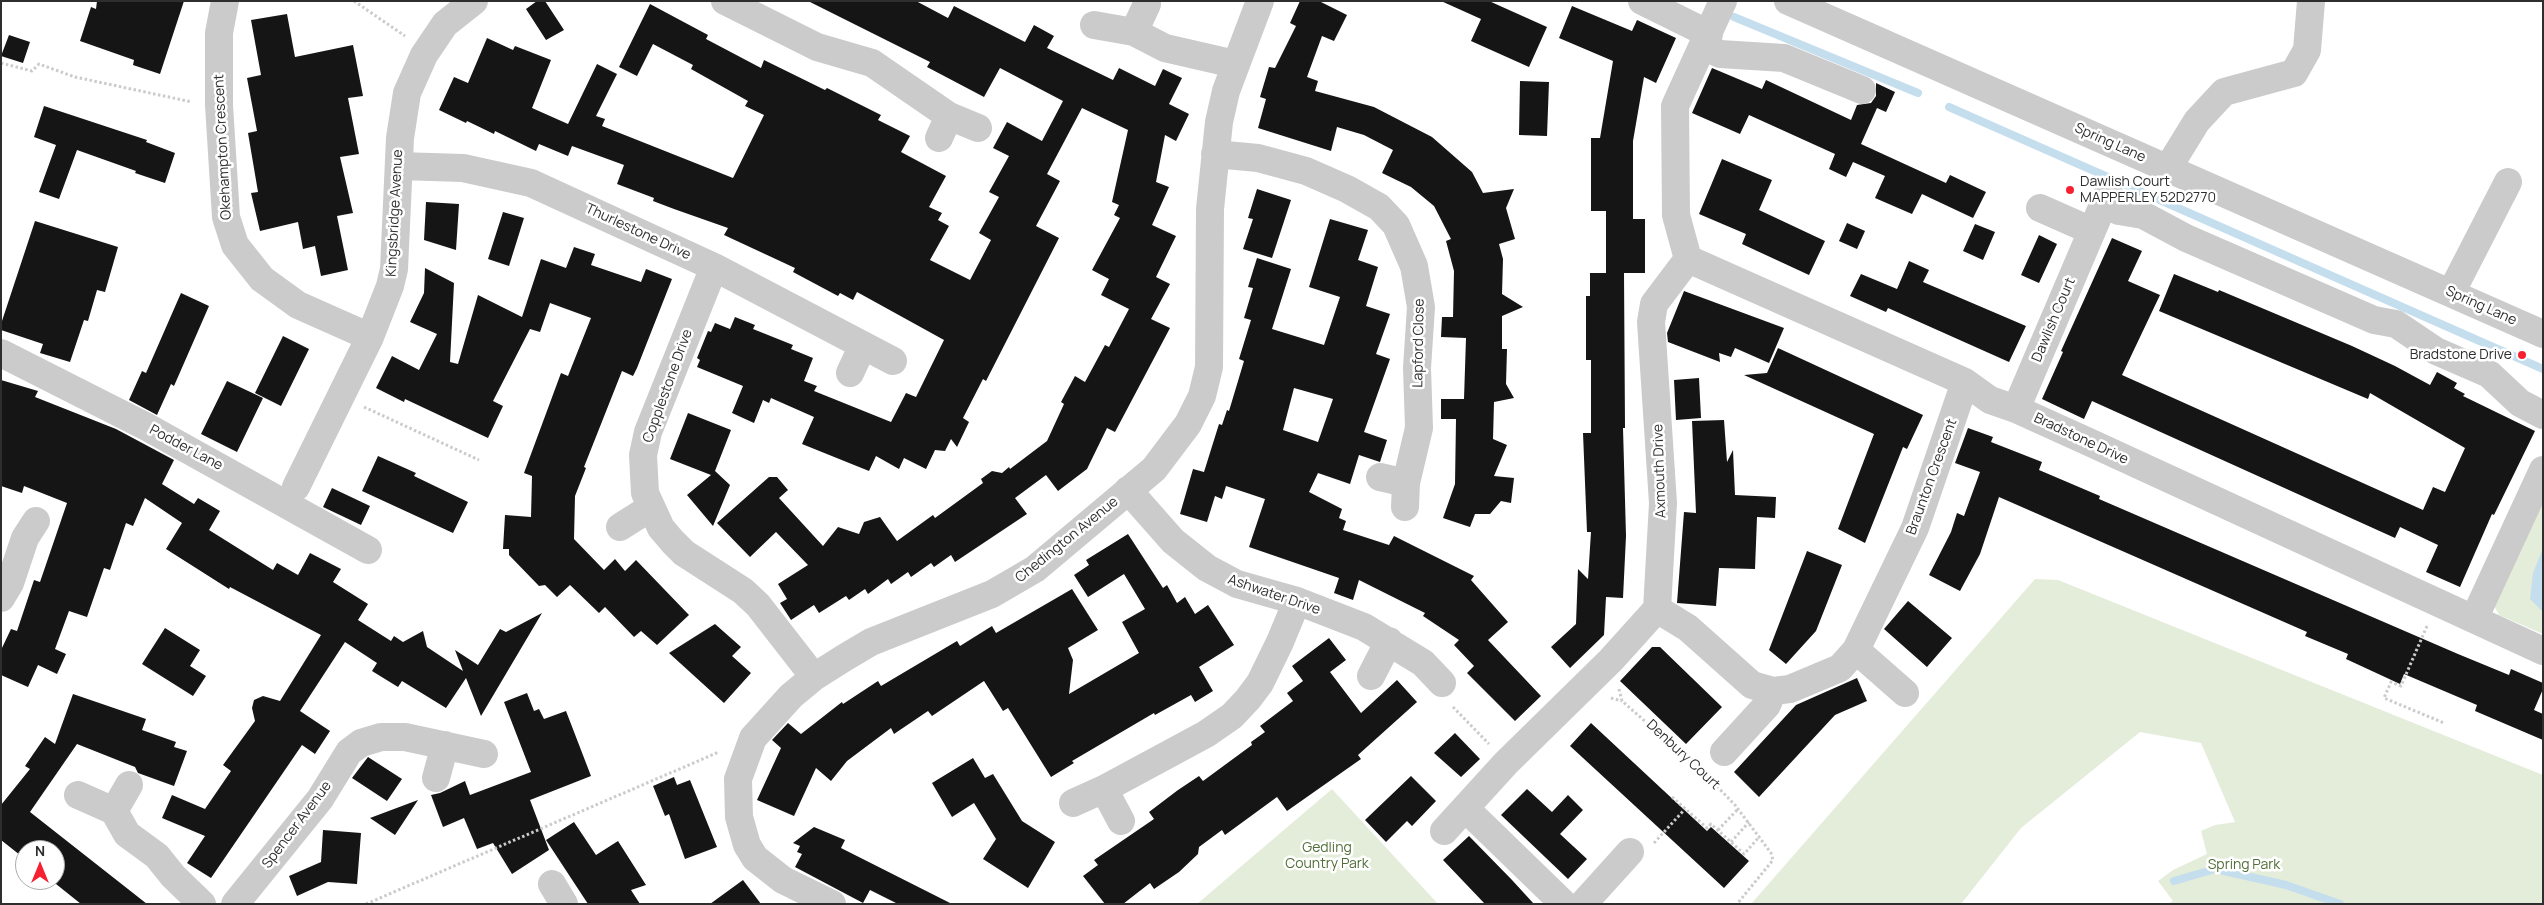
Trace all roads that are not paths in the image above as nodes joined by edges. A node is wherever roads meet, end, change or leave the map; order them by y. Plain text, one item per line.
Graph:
1 (225, 1) edge
2 (474, 1) edge
3 (725, 1) edge
4 (1260, 1) edge
5 (1642, 1) edge
6 (1724, 1) edge
7 (1788, 1) edge
8 (2311, 1) edge
9 (1147, 4) dead end
10 (1094, 25) dead end
11 (1134, 32) junction
12 (1706, 40) junction
13 (1235, 67) junction
14 (1862, 90) dead end
15 (978, 128) dead end
16 (1215, 154) junction
17 (399, 166) junction
18 (2168, 168) junction
19 (2508, 182) dead end
20 (2040, 208) dead end
21 (2092, 231) junction
22 (1688, 259) junction
23 (714, 267) junction
24 (2451, 293) junction
25 (2543, 334) edge
26 (370, 337) junction
27 (863, 345) junction
28 (1, 353) edge
29 (893, 361) dead end
30 (850, 373) dead end
31 (1965, 382) junction
32 (2016, 409) junction
33 (2543, 415) edge
34 (2543, 470) edge
35 (296, 487) dead end
36 (1397, 489) dead end
37 (1128, 490) junction
38 (650, 508) junction
39 (36, 521) dead end
40 (620, 527) dead end
41 (368, 550) dead end
42 (1, 598) edge
43 (1297, 601) junction
44 (1657, 609) junction
45 (2474, 619) junction
46 (1389, 641) junction
47 (1856, 650) junction
48 (2543, 651) edge
49 (1371, 676) dead end
50 (814, 677) junction
51 (1442, 683) road end
52 (1772, 691) junction
53 (1905, 693) dead end
54 (445, 746) junction
55 (1724, 752) dead end
56 (484, 754) dead end
57 (436, 778) dead end
58 (129, 785) dead end
59 (1104, 789) junction
60 (78, 795) dead end
61 (1073, 803) dead end
62 (1466, 809) junction
63 (114, 811) junction
64 (1121, 821) dead end
65 (1444, 831) dead end
66 (1630, 852) road end
67 (800, 896) edge
68 (202, 904) edge
69 (235, 904) edge
70 (832, 904) edge
71 (1564, 904) edge
72 (1583, 904) edge

1 - 26 street, Okehampton Crescent
2 - 17 street, Kingsbridge Avenue
3 - 15 street
4 - 13 street, Chedington Avenue
5 - 12 street
6 - 12 street
7 - 18 street, Spring Lane
8 - 18 street
9 - 11 street
10 - 11 street
11 - 13 street
12 - 14 street
12 - 22 street
13 - 16 street, Chedington Avenue
16 - 36 street, Lapford Close
16 - 37 street, Chedington Avenue
17 - 23 street, Thurlestone Drive
17 - 26 street, Kingsbridge Avenue
18 - 24 street, Spring Lane
19 - 24 street
20 - 21 street
21 - 32 street, Dawlish Court
21 - 33 street, Dawlish Court
22 - 31 street, Bradstone Drive
22 - 44 street, Axmouth Drive
23 - 27 street, Thurlestone Drive
23 - 38 street, Copplestone Drive
24 - 25 street, Spring Lane
26 - 35 street, Kingsbridge Avenue
27 - 29 street, Thurlestone Drive
27 - 30 street
28 - 41 street, Podder Lane
31 - 32 street, Bradstone Drive
31 - 47 street, Braunton Crescent
32 - 45 street, Bradstone Drive
34 - 45 street
37 - 43 street, Ashwater Drive
37 - 50 street, Chedington Avenue
38 - 40 street
38 - 50 street, Copplestone Drive
39 - 42 street
43 - 46 street, Ashwater Drive
43 - 59 street
44 - 52 street
44 - 62 street
45 - 48 street, Bradstone Drive
46 - 49 street
46 - 51 street, Ashwater Drive
47 - 52 street, Braunton Crescent
47 - 53 street
50 - 67 street, Chedington Avenue
52 - 55 street
54 - 56 street, Spencer Avenue
54 - 57 street
54 - 69 street, Spencer Avenue
58 - 63 street
59 - 61 street
59 - 64 street
60 - 63 street
62 - 65 street
62 - 71 street
63 - 68 street
66 - 72 street
67 - 70 street, Chedington Avenue

